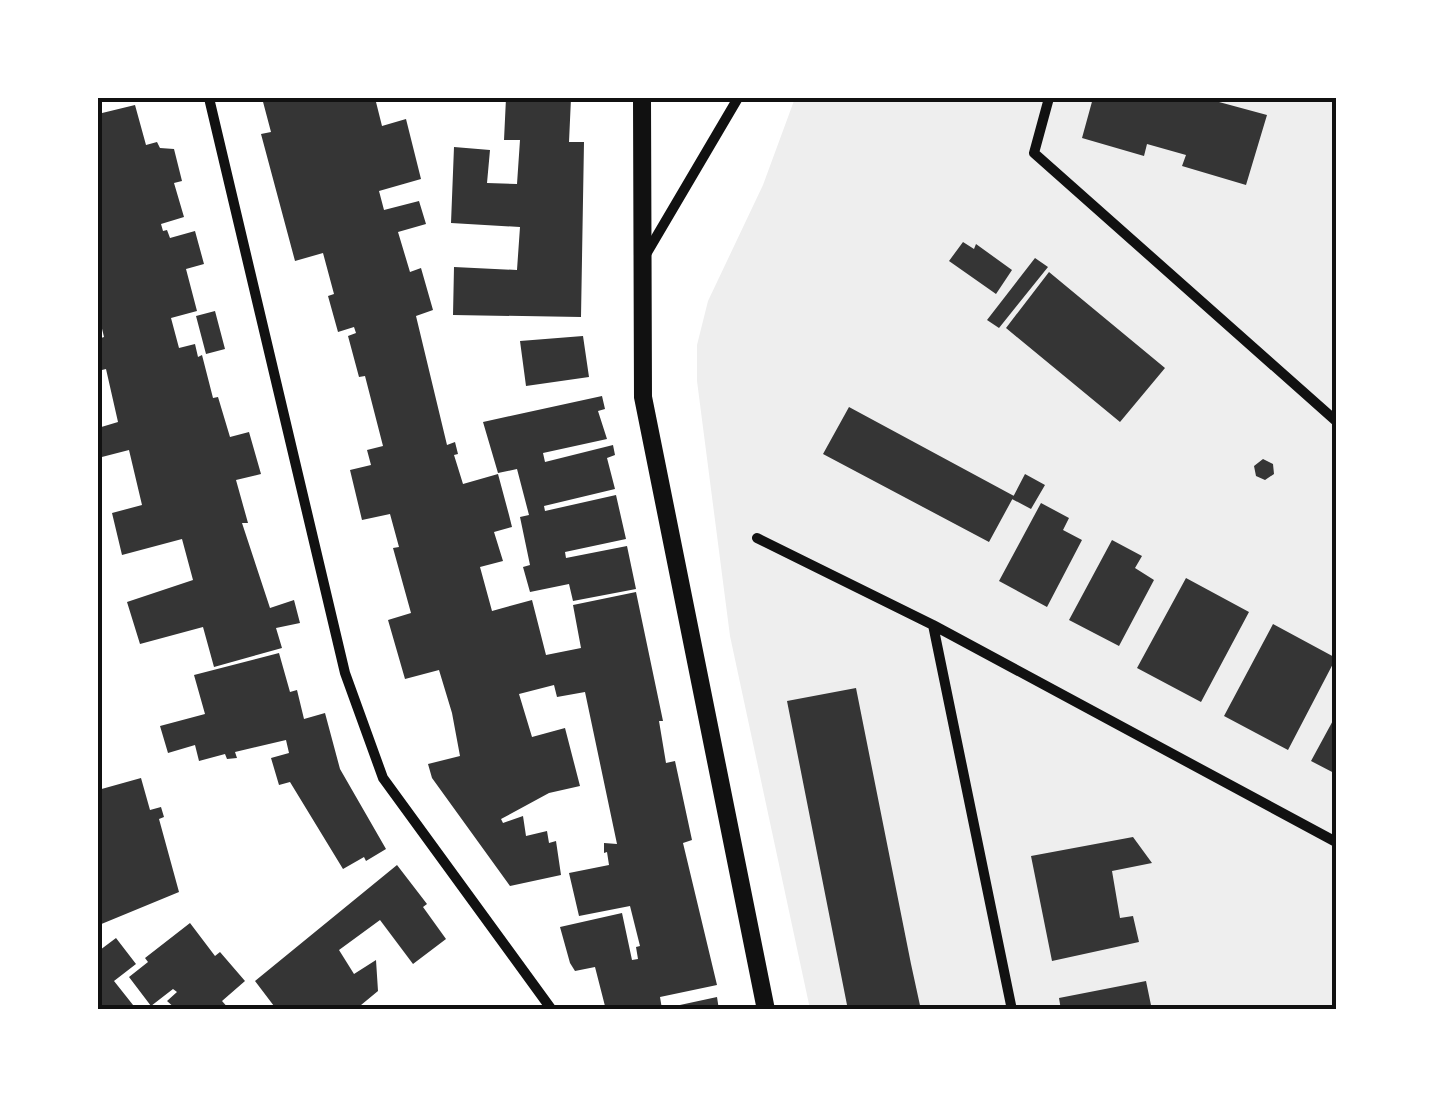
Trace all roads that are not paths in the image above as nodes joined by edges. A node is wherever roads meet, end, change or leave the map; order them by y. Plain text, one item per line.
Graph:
1 (209, 98) edge
2 (642, 98) edge
3 (738, 98) edge
4 (1049, 98) edge
5 (642, 261) junction
6 (1336, 420) edge
7 (757, 538) dead end
8 (933, 625) junction
9 (1336, 842) edge
10 (552, 1010) edge
11 (766, 1010) edge
12 (1012, 1010) edge

1 - 10 street
2 - 5 street
3 - 5 street
4 - 6 street
5 - 11 street
7 - 8 street
8 - 9 street
8 - 12 street

